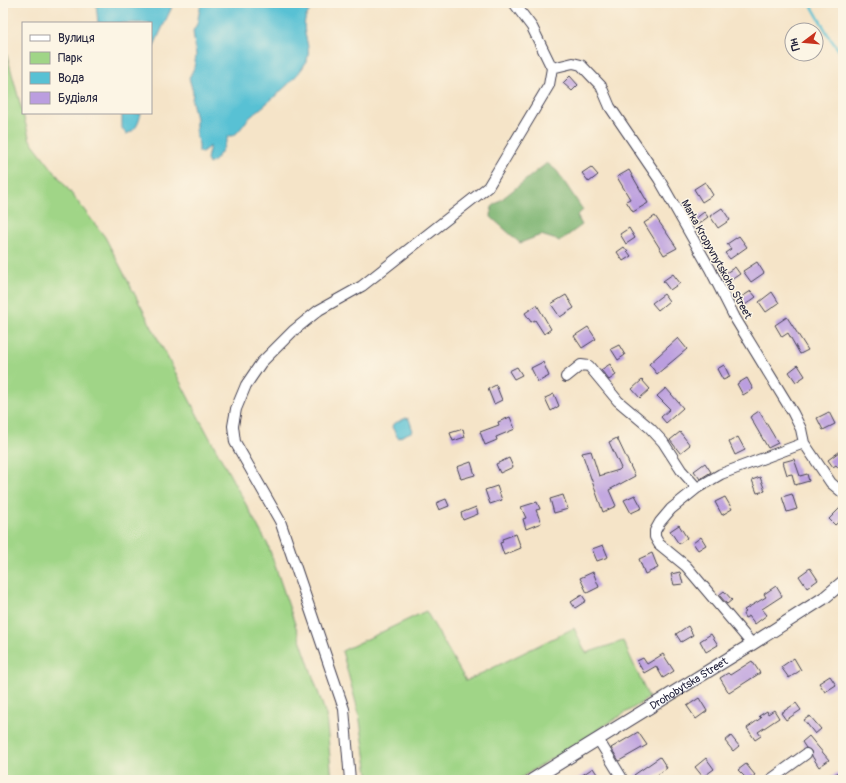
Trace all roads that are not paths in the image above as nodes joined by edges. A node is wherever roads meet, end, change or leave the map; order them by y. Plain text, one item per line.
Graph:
1 (514, 3) edge
2 (552, 68) junction
3 (566, 377) dead end
4 (804, 443) junction
5 (697, 488) junction
6 (843, 493) edge
7 (843, 582) edge
8 (752, 644) junction
9 (598, 739) junction
10 (806, 754) dead end
11 (350, 780) edge
12 (532, 780) edge
13 (623, 780) edge
14 (770, 780) edge

1 - 2 street
2 - 4 street, Marka Kropyvnytskoho Street
2 - 11 street
3 - 5 street
4 - 5 street
4 - 6 street, Marka Kropyvnytskoho Street
5 - 8 street
7 - 8 street, Drohobytska Street
8 - 9 street, Drohobytska Street
9 - 12 street, Drohobytska Street
9 - 13 street
10 - 14 street

